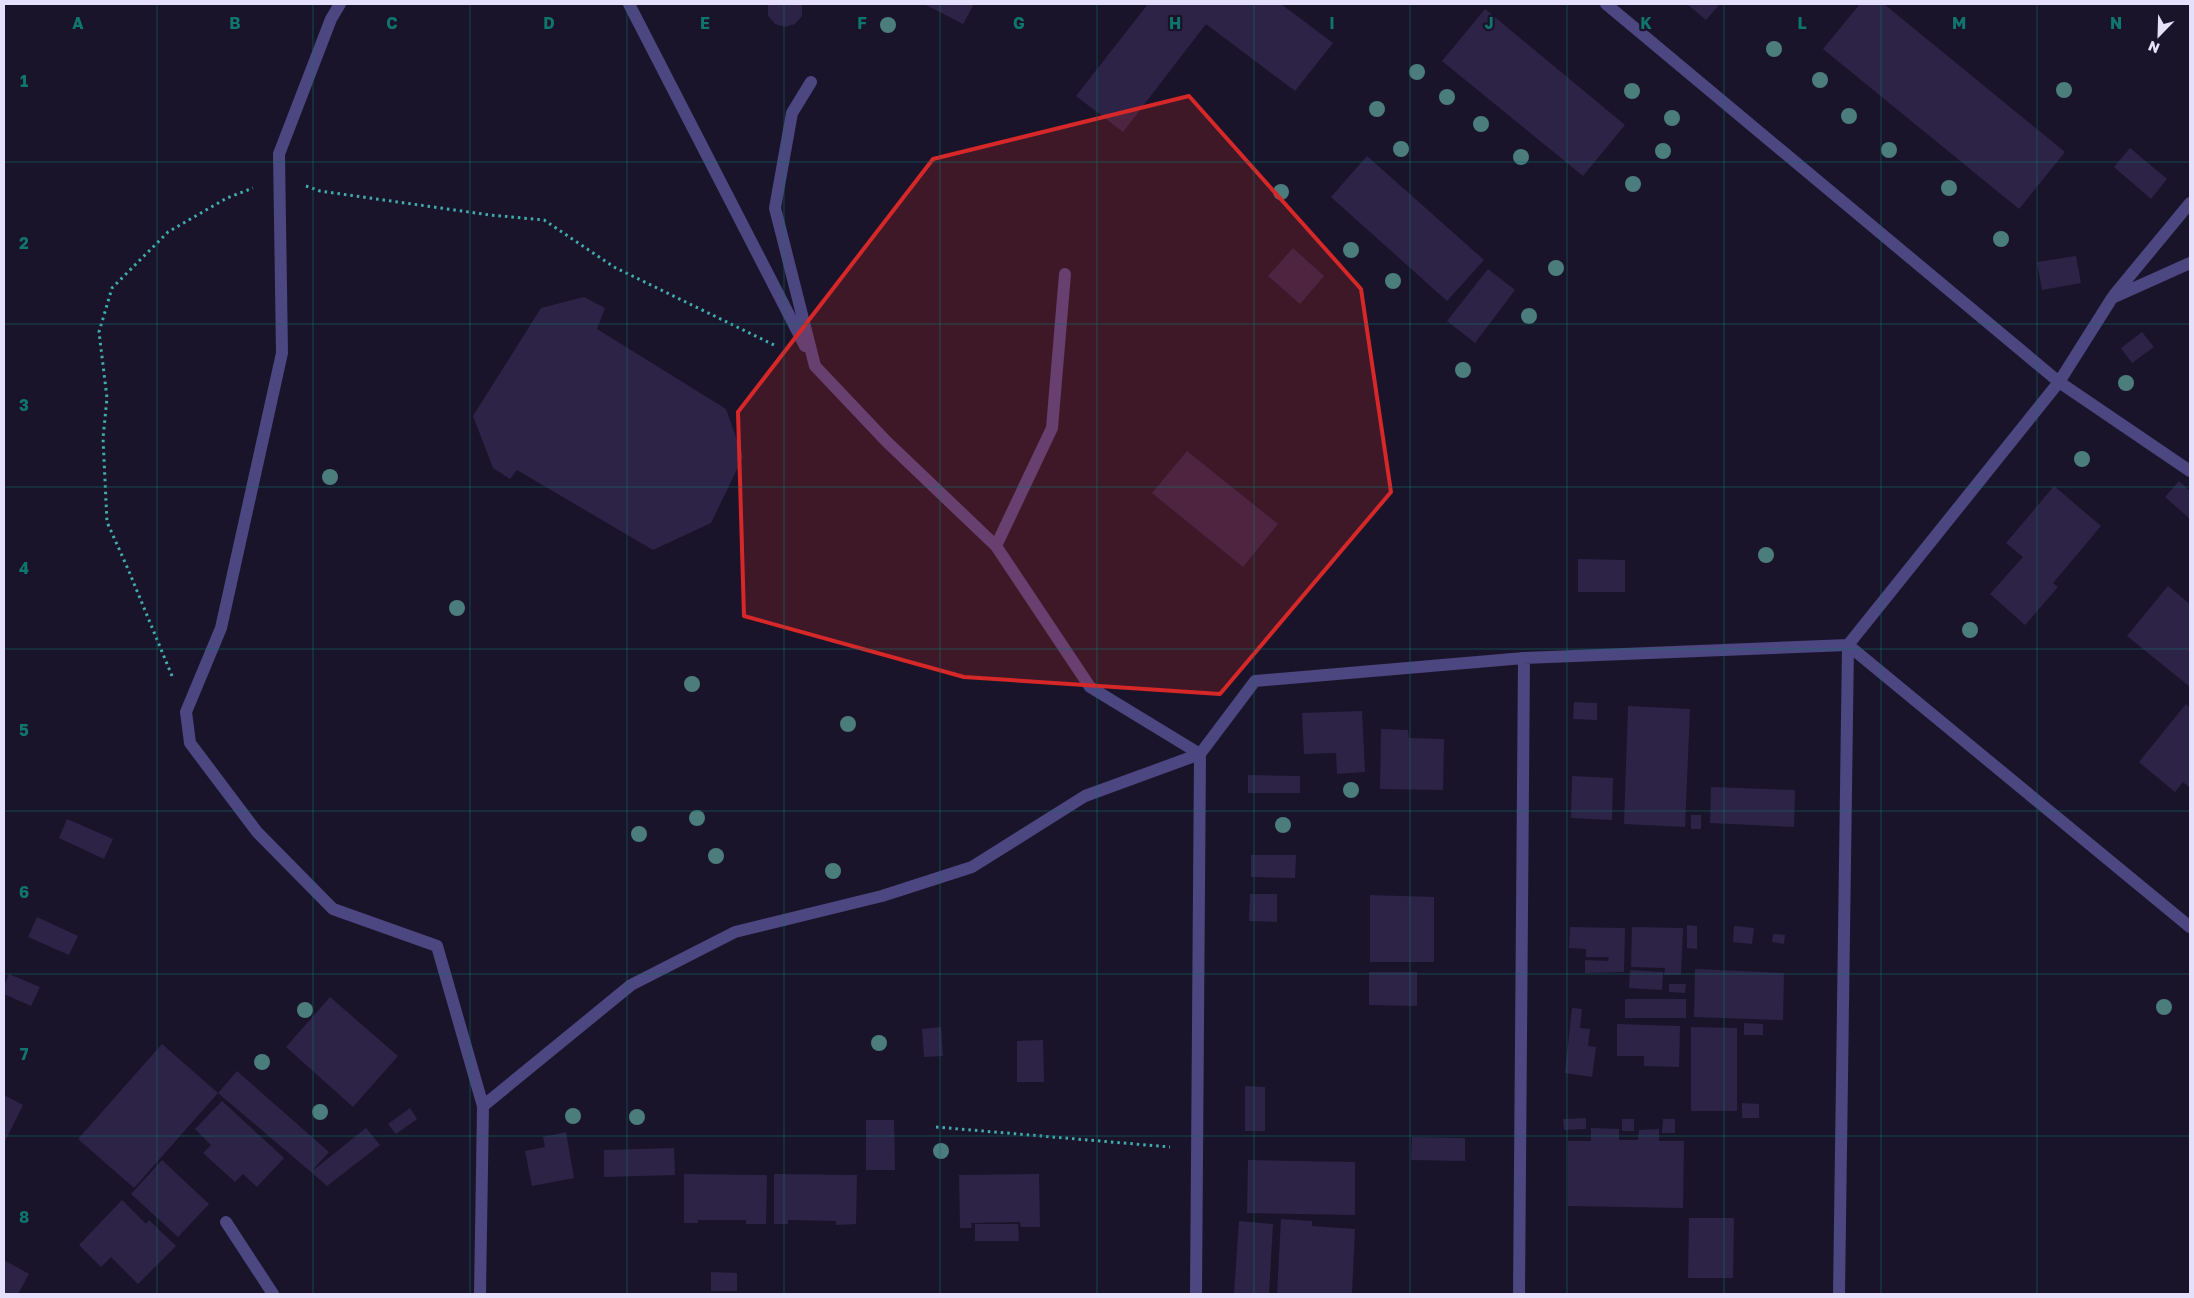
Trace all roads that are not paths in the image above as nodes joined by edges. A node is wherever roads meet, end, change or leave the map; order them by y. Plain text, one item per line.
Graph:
1 (340, 4) edge
2 (629, 4) edge
3 (1606, 4) edge
4 (811, 82) dead end
5 (2190, 202) edge
6 (2190, 264) edge
7 (1065, 274) dead end
8 (2112, 298) junction
9 (815, 366) junction
10 (2059, 382) junction
11 (2190, 471) edge
12 (996, 546) junction
13 (1848, 645) junction
14 (1524, 658) junction
15 (1200, 754) junction
16 (2190, 927) edge
17 (484, 1106) junction
18 (226, 1222) dead end
19 (273, 1294) edge
20 (480, 1294) edge
21 (1196, 1294) edge
22 (1519, 1294) edge
23 (1839, 1294) edge

1 - 17 street
2 - 9 street
3 - 10 street
4 - 9 street
5 - 8 street
6 - 8 street
7 - 12 street
8 - 10 street
9 - 12 street
10 - 11 street
10 - 13 street
12 - 15 street
13 - 14 street
13 - 16 street
13 - 23 street
14 - 15 street
14 - 22 street
15 - 17 street
15 - 21 street
17 - 20 street
18 - 19 street

